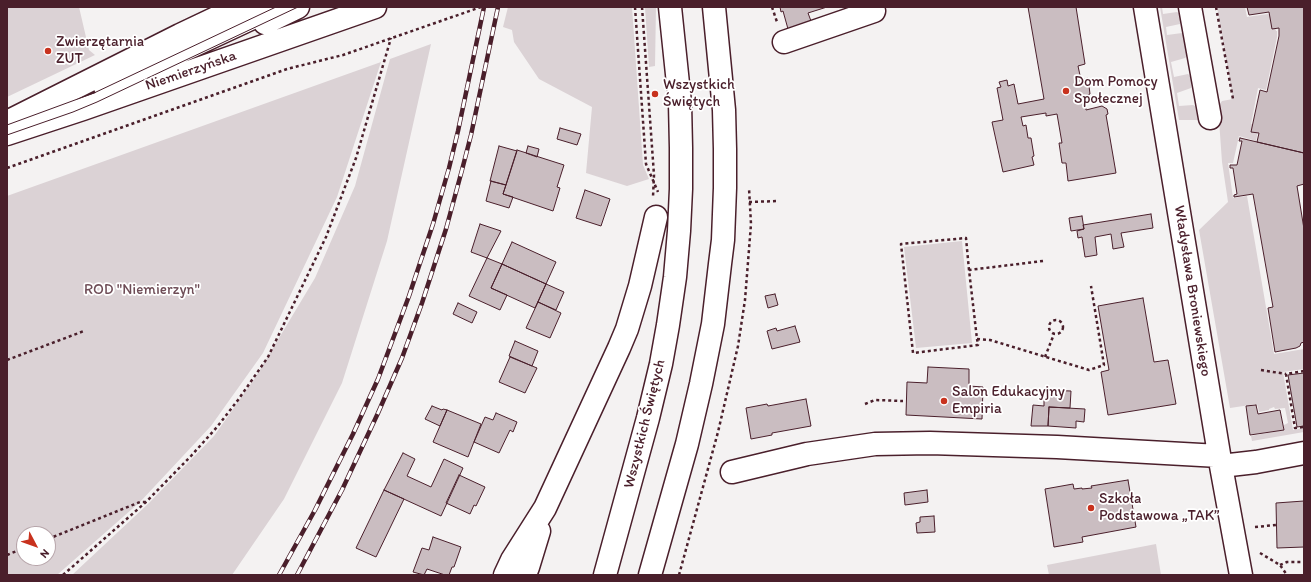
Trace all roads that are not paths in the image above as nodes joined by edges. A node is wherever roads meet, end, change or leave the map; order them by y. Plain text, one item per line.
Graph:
1 (239, 7) edge
2 (276, 7) edge
3 (298, 7) edge
4 (670, 7) edge
5 (714, 7) edge
6 (1145, 7) edge
7 (1190, 7) edge
8 (373, 8) edge
9 (874, 11) dead end
10 (784, 42) dead end
11 (1210, 118) dead end
12 (7, 122) edge
13 (43, 122) junction
14 (7, 125) edge
15 (7, 134) edge
16 (656, 218) road end
17 (1304, 453) edge
18 (1220, 461) junction
19 (732, 472) dead end
20 (545, 508) junction
21 (505, 575) edge
22 (525, 575) edge
23 (605, 575) edge
24 (650, 575) edge
25 (1241, 575) edge

1 - 12 street, Niemierzyńska
2 - 14 street
3 - 13 street
4 - 23 street, Wszystkich Świętych
5 - 24 street
6 - 18 street, Władysława Broniewskiego
7 - 11 street
8 - 13 street, Niemierzyńska
9 - 10 street
13 - 15 street, Niemierzyńska
16 - 20 street
17 - 18 street
18 - 19 street
18 - 25 street, Władysława Broniewskiego
20 - 21 street
20 - 22 street

